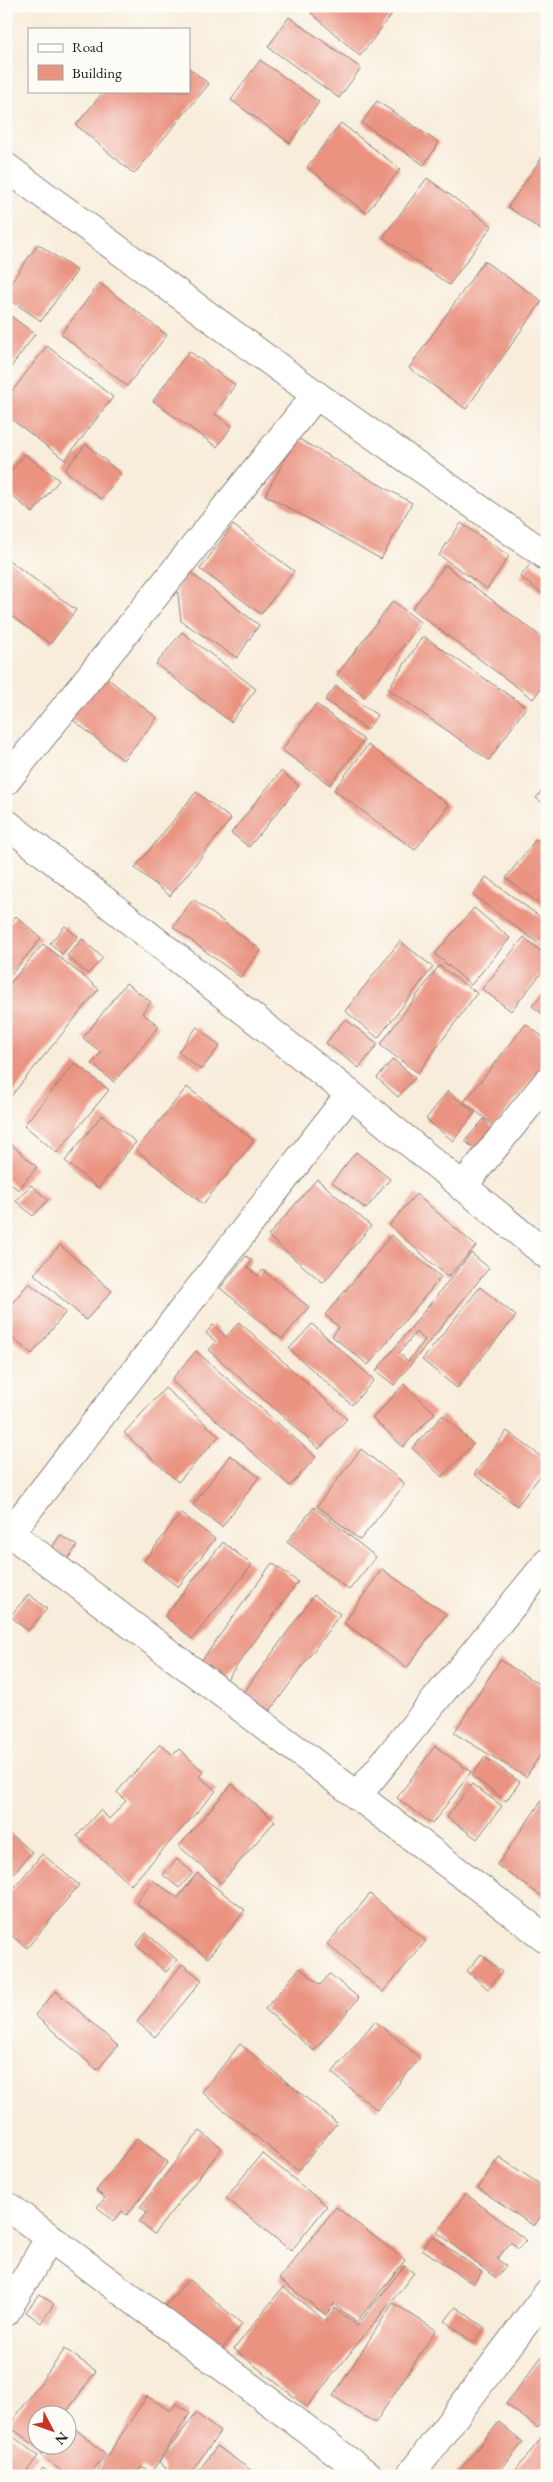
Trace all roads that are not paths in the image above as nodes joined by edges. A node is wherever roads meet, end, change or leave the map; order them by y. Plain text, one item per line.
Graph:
1 (6, 167) edge
2 (316, 395) junction
3 (547, 556) edge
4 (6, 781) edge
5 (6, 824) edge
6 (547, 1082) edge
7 (350, 1094) junction
8 (462, 1187) junction
9 (547, 1255) edge
10 (8, 1531) edge
11 (547, 1563) edge
12 (357, 1796) junction
13 (547, 1939) edge
14 (6, 2205) edge
15 (50, 2237) junction
16 (547, 2294) edge
17 (6, 2312) edge
18 (369, 2476) edge
19 (410, 2476) edge

1 - 2 street
2 - 3 street
2 - 4 street
5 - 7 street
6 - 8 street
7 - 8 street
7 - 10 street
8 - 9 street
10 - 12 street
11 - 12 street
12 - 13 street
14 - 15 street
15 - 17 street
15 - 18 street
16 - 19 street

